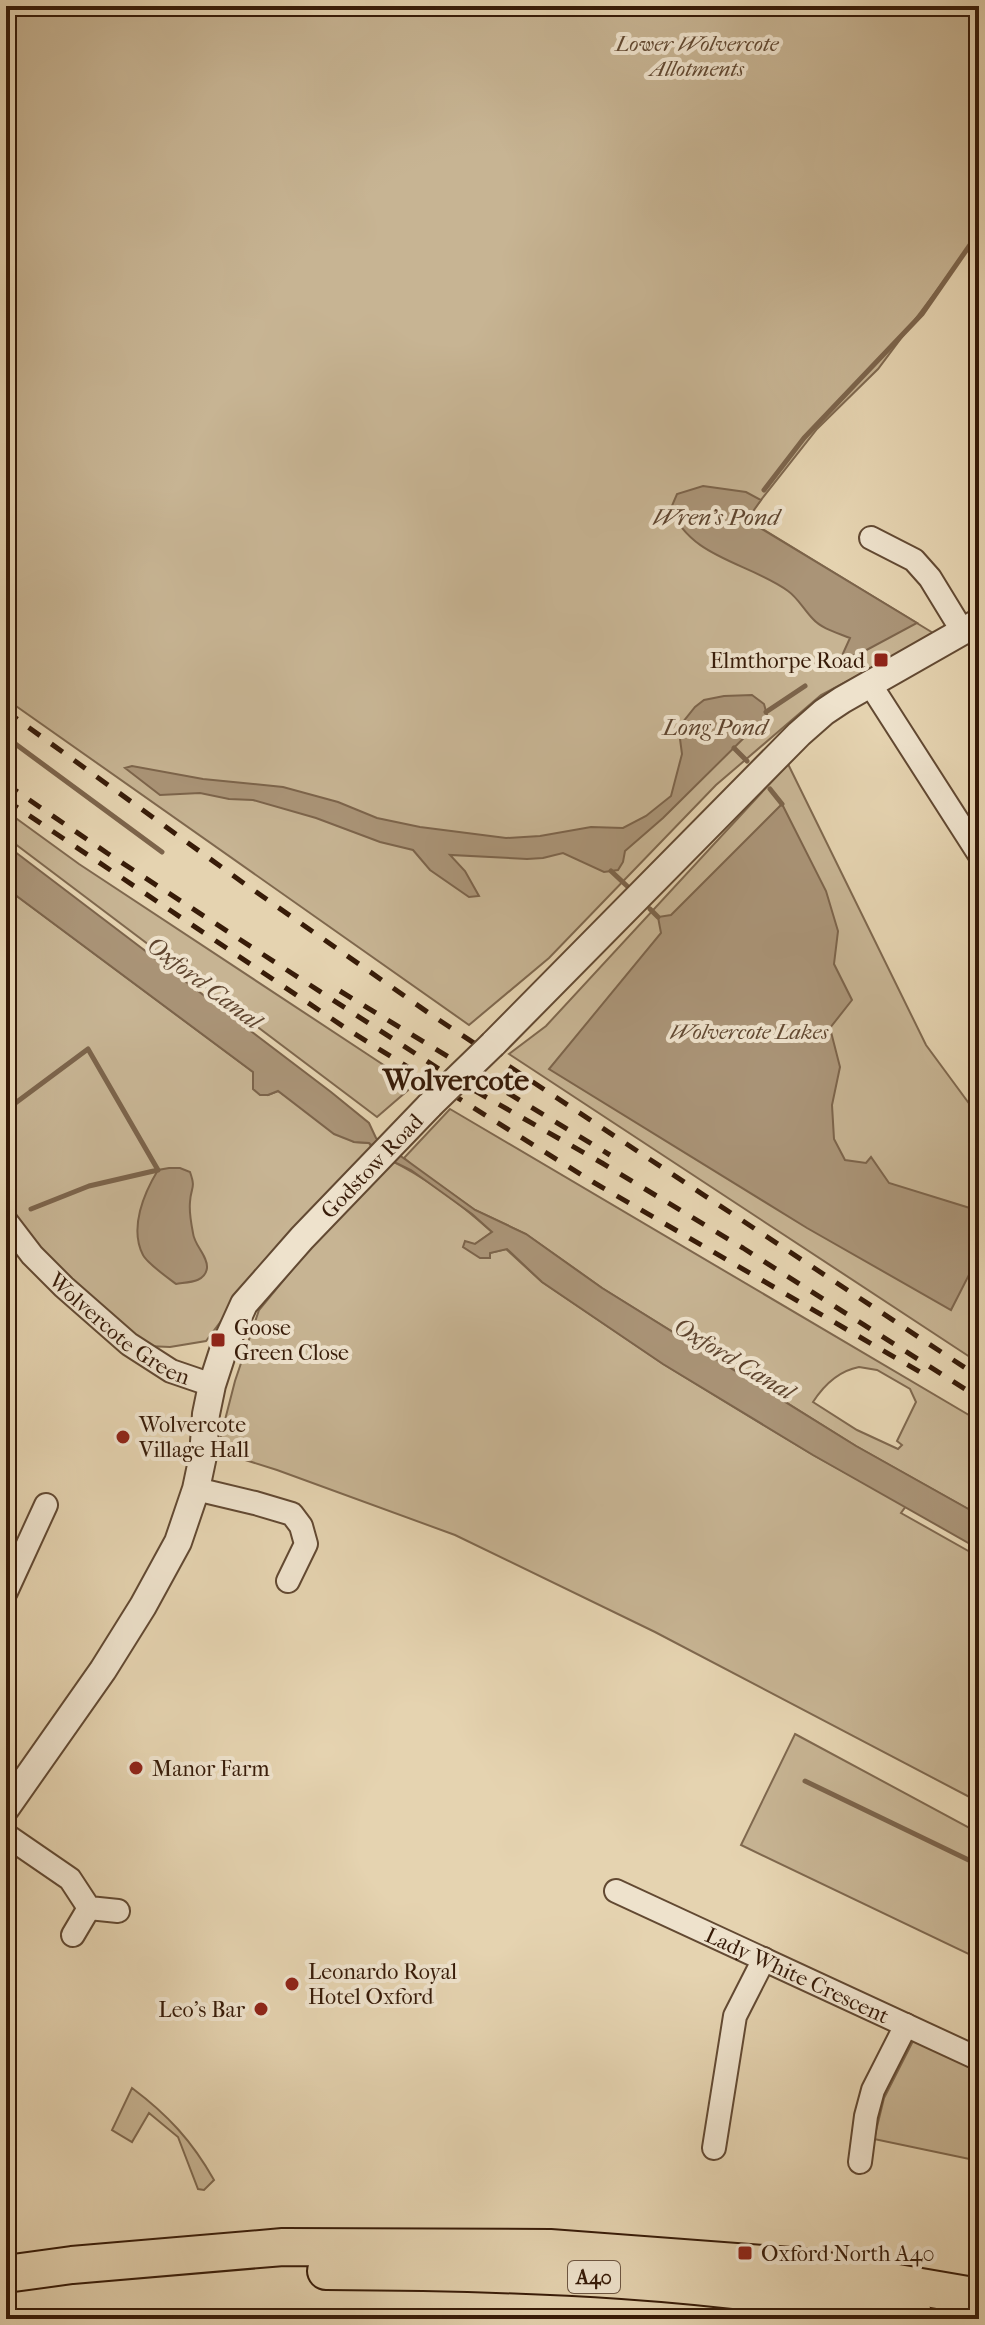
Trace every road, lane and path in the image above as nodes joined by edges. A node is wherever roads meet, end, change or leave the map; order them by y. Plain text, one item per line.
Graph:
1 (871, 538) dead end
2 (971, 627) edge
3 (870, 684) junction
4 (979, 854) edge
5 (6, 1221) edge
6 (212, 1385) junction
7 (196, 1489) junction
8 (46, 1505) dead end
9 (288, 1581) dead end
10 (6, 1592) edge
11 (6, 1808) edge
12 (6, 1835) edge
13 (616, 1891) dead end
14 (89, 1908) junction
15 (118, 1911) dead end
16 (73, 1935) dead end
17 (764, 1959) junction
18 (906, 2025) junction
19 (979, 2059) edge
20 (714, 2148) dead end
21 (860, 2162) dead end
22 (6, 2274) edge
23 (6, 2296) edge
24 (979, 2297) edge
25 (916, 2319) edge

1 - 2 street, Godstow Road
2 - 3 street, Godstow Road
3 - 4 street
3 - 6 street, Godstow Road, bridge
5 - 6 street, Wolvercote Green
6 - 7 street, Godstow Road
7 - 9 street
7 - 11 street, Godstow Road
8 - 10 street
12 - 14 street
13 - 17 street, Lady White Crescent
14 - 15 street
14 - 16 street
17 - 18 street, Lady White Crescent
17 - 20 street
18 - 19 street, Lady White Crescent
18 - 21 street
22 - 24 highway, A40
23 - 25 highway, A40

